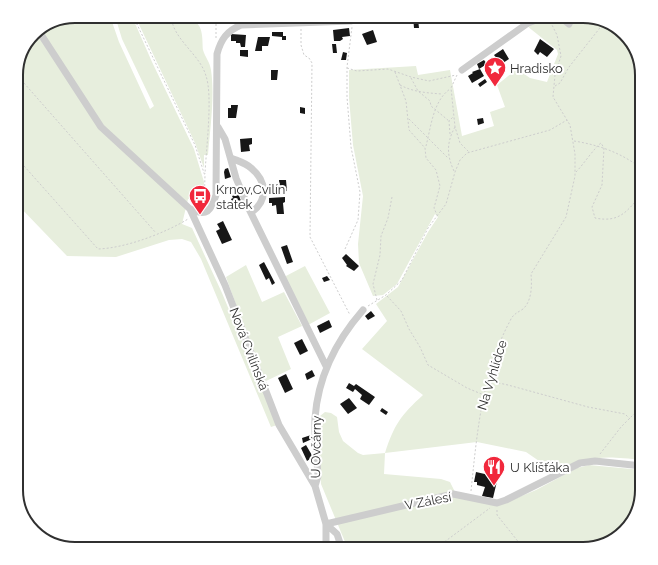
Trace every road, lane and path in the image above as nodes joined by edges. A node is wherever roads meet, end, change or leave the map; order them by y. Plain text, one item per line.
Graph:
1 (136, 23) edge
2 (174, 23) edge
3 (282, 23) edge
4 (302, 23) edge
5 (351, 23) edge
6 (528, 23) edge
7 (552, 25) dead end
8 (601, 26) edge
9 (42, 36) edge
10 (347, 67) junction
11 (395, 72) junction
12 (460, 72) junction
13 (411, 77) junction
14 (23, 82) edge
15 (399, 84) junction
16 (555, 86) junction
17 (451, 88) junction
18 (418, 91) junction
19 (442, 94) junction
20 (435, 110) junction
21 (454, 116) junction
22 (409, 119) junction
23 (450, 120) junction
24 (567, 120) junction
25 (218, 126) junction
26 (455, 127) junction
27 (450, 135) junction
28 (428, 138) junction
29 (573, 141) junction
30 (596, 146) junction
31 (425, 148) junction
32 (604, 148) junction
33 (469, 152) junction
34 (231, 158) junction
35 (448, 158) junction
36 (23, 165) edge
37 (635, 165) edge
38 (455, 172) junction
39 (575, 173) junction
40 (205, 176) junction
41 (392, 197) dead end
42 (635, 202) edge
43 (194, 212) junction
44 (252, 212) junction
45 (437, 215) junction
46 (156, 234) junction
47 (345, 249) dead end
48 (386, 295) junction
49 (377, 300) junction
50 (363, 310) joint
51 (353, 321) junction
52 (326, 366) junction
53 (487, 385) junction
54 (485, 395) junction
55 (635, 414) edge
56 (630, 419) junction
57 (595, 461) junction
58 (635, 465) edge
59 (315, 486) junction
60 (470, 498) junction
61 (497, 503) junction
62 (326, 524) junction
63 (326, 542) edge
64 (340, 542) edge
65 (444, 542) edge
66 (518, 542) edge

1 - 40 path
2 - 40 path
3 - 25 street
4 - 51 path
5 - 10 path
6 - 12 street
7 - 16 path, Na Vyhlídce
8 - 16 path
9 - 43 street, Nová Cvilínská
10 - 11 path
10 - 47 path
11 - 13 path
11 - 15 path
12 - 13 path
12 - 17 path
13 - 18 path
14 - 46 path
15 - 18 path
15 - 22 path
16 - 24 path, Na Vyhlídce
17 - 19 path
17 - 21 path
18 - 19 path
18 - 20 path
19 - 20 path
20 - 23 path
20 - 28 path
21 - 23 path
21 - 26 path
22 - 28 path
22 - 31 path
23 - 27 path
24 - 29 path, Na Vyhlídce
24 - 33 path
25 - 34 street
25 - 43 street
26 - 27 path
26 - 33 path
27 - 35 path
28 - 31 path
28 - 35 path
29 - 30 path
29 - 39 path, Na Vyhlídce
30 - 32 path
30 - 32 path
30 - 39 path
31 - 45 path
32 - 37 path
32 - 42 path
33 - 38 path
34 - 44 street
34 - 44 street
35 - 38 path
36 - 46 path
38 - 45 path
39 - 53 path, Na Vyhlídce
40 - 43 path
41 - 49 path
43 - 46 path
43 - 59 street, Nová Cvilínská
44 - 52 street
45 - 48 path
48 - 49 path
48 - 54 path
49 - 50 path
50 - 51 street, U Ovčárny
51 - 52 street, U Ovčárny
52 - 59 street, U Ovčárny
53 - 54 path, Na Vyhlídce
53 - 56 path
54 - 60 path, Na Vyhlídce
55 - 56 path
56 - 57 path
57 - 58 street
57 - 61 street
59 - 62 street, U Ovčárny
60 - 61 street, V Zálesí
60 - 62 street, V Zálesí
61 - 65 path
61 - 66 path
62 - 63 street, U Ovčárny
62 - 64 street, U Ovčárny

